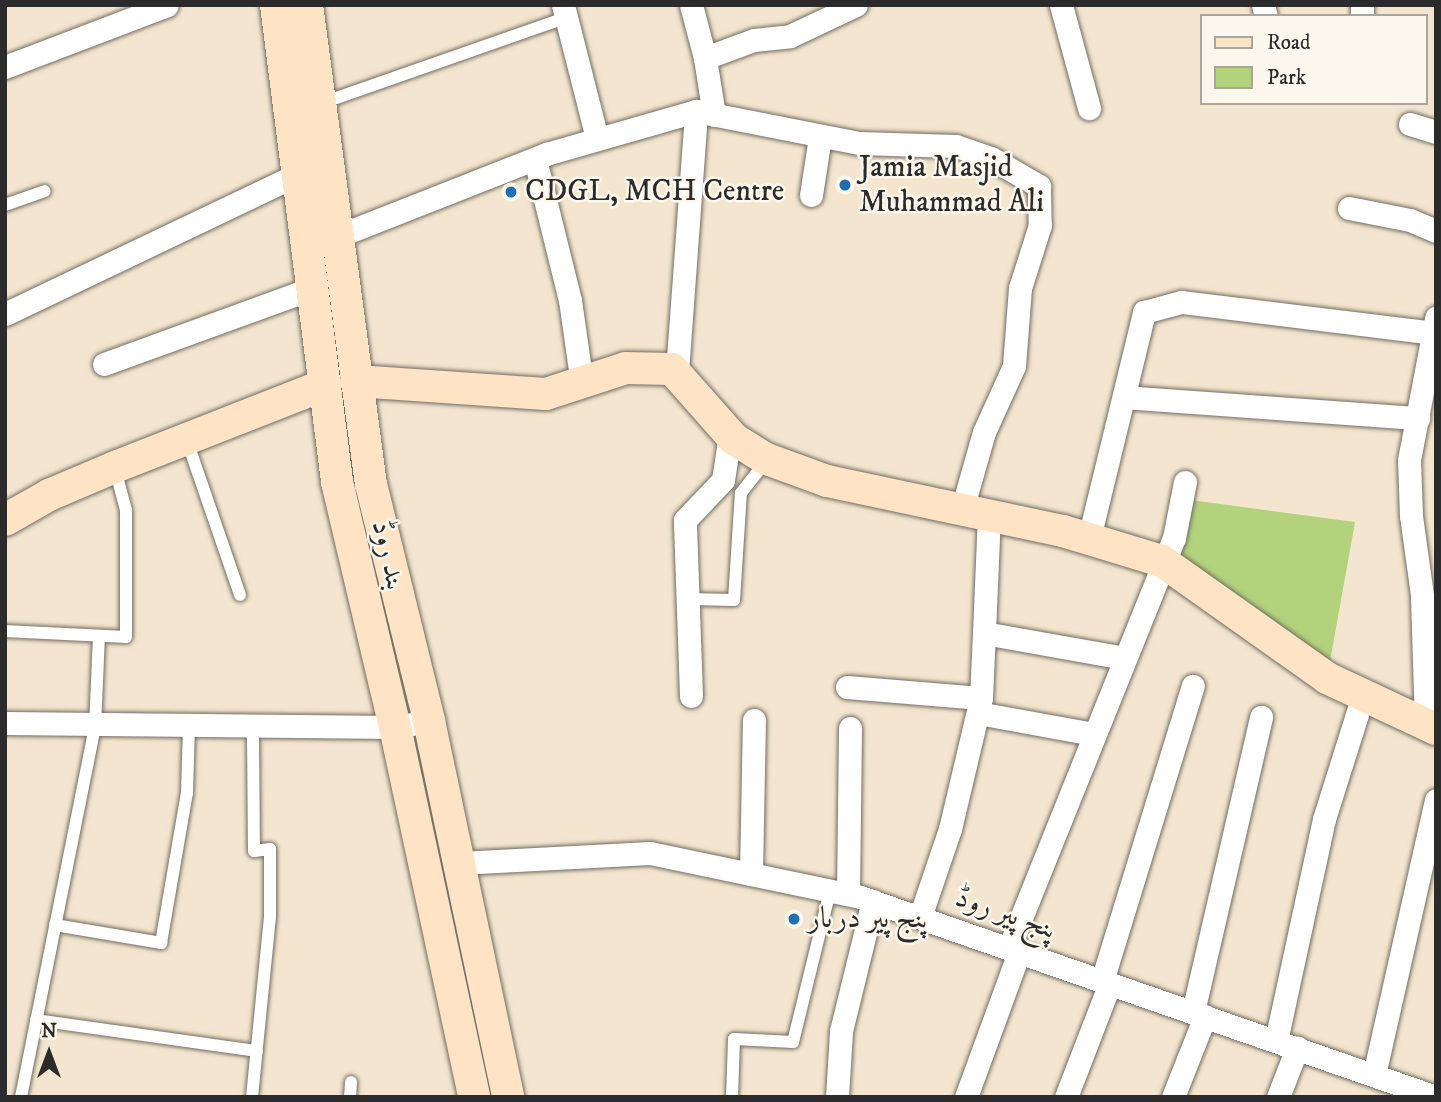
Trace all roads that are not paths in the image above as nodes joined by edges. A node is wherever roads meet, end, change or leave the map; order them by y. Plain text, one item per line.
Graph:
1 (167, 5) edge
2 (276, 5) edge
3 (307, 5) edge
4 (691, 5) edge
5 (856, 5) edge
6 (1061, 5) edge
7 (564, 11) edge
8 (705, 58) junction
9 (5, 66) edge
10 (321, 104) junction
11 (1089, 108) dead end
12 (705, 113) junction
13 (1410, 124) dead end
14 (1436, 132) edge
15 (820, 137) junction
16 (597, 138) junction
17 (535, 159) junction
18 (296, 174) junction
19 (45, 191) dead end
20 (811, 195) dead end
21 (5, 205) edge
22 (1349, 208) dead end
23 (1436, 231) edge
24 (338, 236) junction
25 (310, 289) junction
26 (5, 314) edge
27 (1434, 326) edge
28 (104, 364) dead end
29 (677, 372) junction
30 (356, 381) junction
31 (582, 384) junction
32 (322, 386) junction
33 (1124, 397) junction
34 (1418, 418) junction
35 (730, 435) junction
36 (186, 438) junction
37 (768, 460) junction
38 (115, 467) junction
39 (1185, 482) dead end
40 (976, 512) junction
41 (5, 520) edge
42 (1088, 538) junction
43 (1162, 561) junction
44 (240, 595) dead end
45 (687, 599) junction
46 (5, 631) edge
47 (984, 633) junction
48 (99, 636) junction
49 (1124, 658) junction
50 (1193, 686) dead end
51 (847, 687) dead end
52 (691, 695) dead end
53 (1363, 695) junction
54 (980, 705) junction
55 (1261, 718) dead end
56 (754, 720) dead end
57 (429, 721) junction
58 (5, 723) edge
59 (94, 727) junction
60 (189, 727) junction
61 (253, 727) junction
62 (395, 727) junction
63 (1431, 727) edge
64 (850, 728) dead end
65 (1094, 734) junction
66 (1436, 800) edge
67 (459, 863) junction
68 (751, 874) junction
69 (839, 892) junction
70 (873, 901) junction
71 (920, 918) junction
72 (55, 925) junction
73 (1014, 950) junction
74 (1106, 982) junction
75 (1199, 1014) junction
76 (36, 1020) junction
77 (1286, 1045) junction
78 (257, 1051) junction
79 (351, 1082) dead end
80 (1378, 1083) edge
81 (20, 1097) edge
82 (252, 1097) edge
83 (350, 1097) edge
84 (474, 1097) edge
85 (508, 1097) edge
86 (732, 1097) edge
87 (837, 1097) edge
88 (966, 1097) edge
89 (1066, 1097) edge
90 (1173, 1097) edge
91 (1278, 1097) edge
92 (1436, 1097) edge

1 - 9 street
2 - 18 main road, بند روڈ
3 - 10 main road, بند روڈ
4 - 8 street
5 - 8 street
6 - 11 street
7 - 10 lane
7 - 16 street
8 - 12 street
10 - 24 main road, بند روڈ
12 - 15 street
12 - 16 street
12 - 29 street
13 - 14 street
15 - 20 street
15 - 40 street
16 - 17 street
17 - 24 street
17 - 31 street
18 - 25 main road, بند روڈ
18 - 26 street
19 - 21 lane
22 - 23 street
24 - 30 main road, بند روڈ
25 - 28 street
25 - 32 main road, بند روڈ
27 - 33 street
27 - 34 street
29 - 31 main road
29 - 35 main road
30 - 31 main road
30 - 57 main road, بند روڈ
32 - 36 main road
32 - 62 main road, بند روڈ
33 - 34 street
33 - 42 street
34 - 63 street
35 - 37 main road
35 - 45 street
36 - 38 main road
36 - 44 lane
37 - 40 main road
37 - 45 lane
38 - 41 main road
38 - 48 lane
39 - 43 street
40 - 42 main road
40 - 47 street
42 - 43 main road
43 - 49 street
43 - 53 main road
45 - 52 street
46 - 48 lane
47 - 49 street
47 - 54 street
48 - 59 lane
49 - 65 street
50 - 74 street
51 - 54 street
53 - 63 main road
53 - 77 street
54 - 65 street
54 - 71 street
55 - 75 street
56 - 68 street
57 - 62 street
57 - 67 main road, بند روڈ
58 - 59 street
59 - 60 street
59 - 72 lane
60 - 61 street
60 - 72 lane
61 - 62 street
61 - 78 lane
62 - 84 main road, بند روڈ
64 - 69 street
65 - 73 street
66 - 80 street
67 - 68 street, پنج پیر روڈ
67 - 85 main road, بند روڈ
68 - 69 street, پنج پیر روڈ
69 - 70 street, پنج پیر روڈ
69 - 86 lane
70 - 71 street, پنج پیر روڈ
70 - 87 street
71 - 73 street, پنج پیر روڈ
72 - 76 lane
73 - 74 street, پنج پیر روڈ
73 - 88 street
74 - 75 street, پنج پیر روڈ
74 - 89 street
75 - 77 street, پنج پیر روڈ
75 - 90 street
76 - 78 lane
76 - 81 lane
77 - 80 street, پنج پیر روڈ
77 - 91 street
78 - 82 lane
79 - 83 lane
80 - 92 street, پنج پیر روڈ

